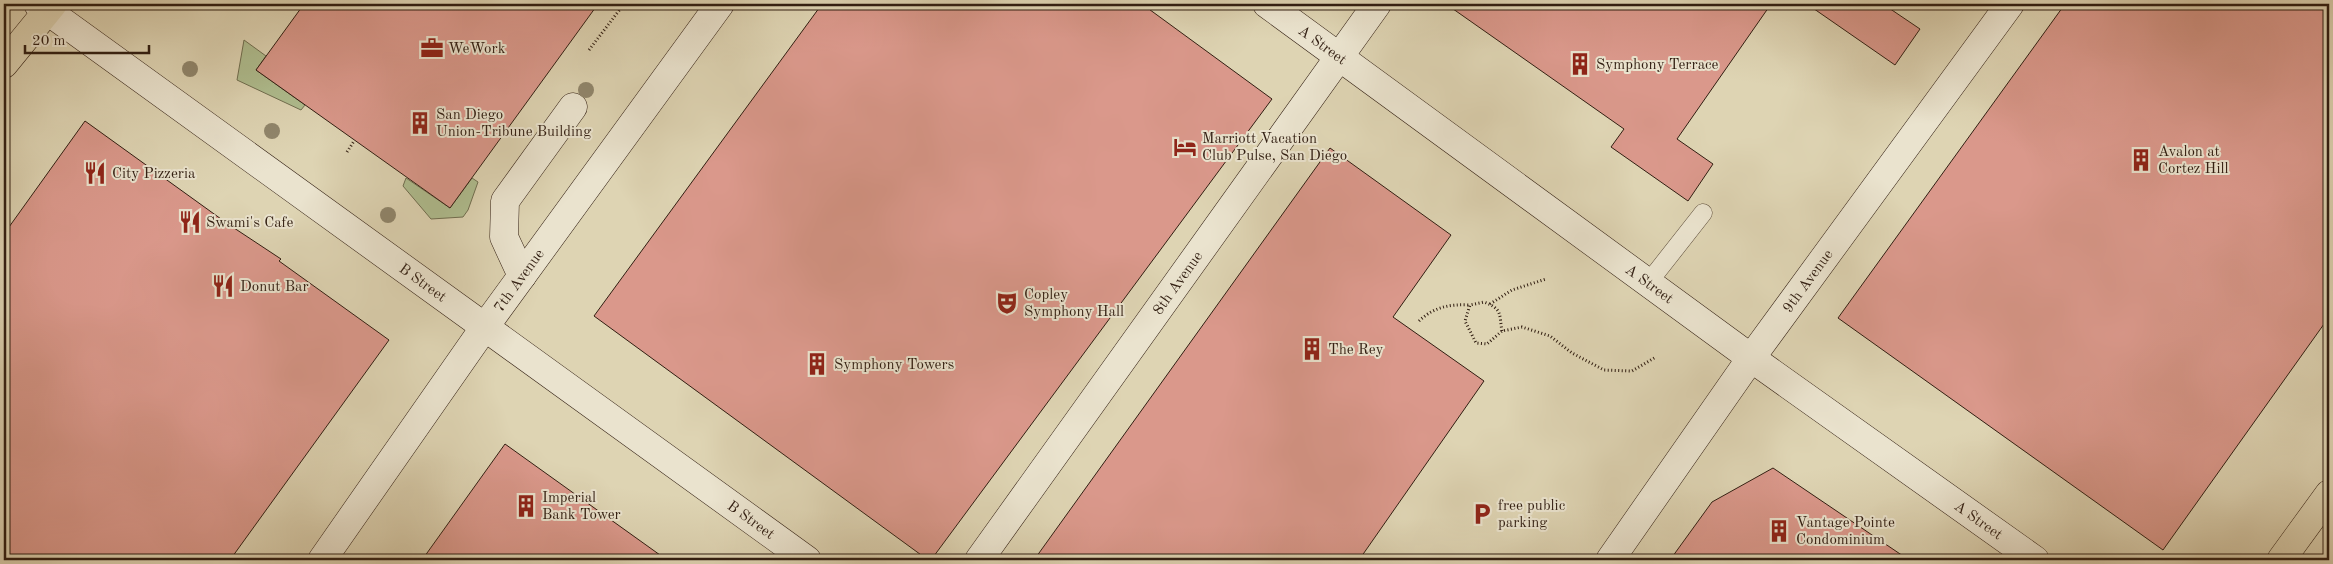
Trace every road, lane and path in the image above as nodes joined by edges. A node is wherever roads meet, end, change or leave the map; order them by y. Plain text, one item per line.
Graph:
1 (624, 4) edge
2 (720, 4) edge
3 (1267, 4) edge
4 (1377, 4) edge
5 (2010, 4) edge
6 (46, 6) edge
7 (589, 50) dead end
8 (1340, 56) junction
9 (4, 64) edge
10 (573, 107) dead end
11 (354, 141) dead end
12 (347, 152) dead end
13 (1703, 213) dead end
14 (522, 276) junction
15 (1546, 279) dead end
16 (1648, 283) junction
17 (1490, 304) junction
18 (1470, 305) junction
19 (1419, 320) dead end
20 (484, 328) junction
21 (1502, 331) junction
22 (1656, 357) dead end
23 (1751, 358) junction
24 (2329, 494) edge
25 (322, 560) edge
26 (807, 560) edge
27 (979, 560) edge
28 (1610, 560) edge
29 (2035, 560) edge
30 (2281, 560) edge

1 - 7 path
2 - 14 street, 7th Avenue
3 - 8 street, A Street
4 - 8 street, 8th Avenue
5 - 23 street, 9th Avenue
6 - 9 main road
6 - 20 street, B Street
8 - 16 street, A Street
8 - 27 street, 8th Avenue
10 - 14 street
11 - 12 path
13 - 16 lane
14 - 20 street, 7th Avenue
15 - 17 path
16 - 23 street, A Street
17 - 18 path
17 - 21 path
18 - 19 path
18 - 21 path
20 - 25 street, 7th Avenue
20 - 26 street, B Street
21 - 22 path
23 - 28 street, 9th Avenue
23 - 29 street, A Street
24 - 30 main road

